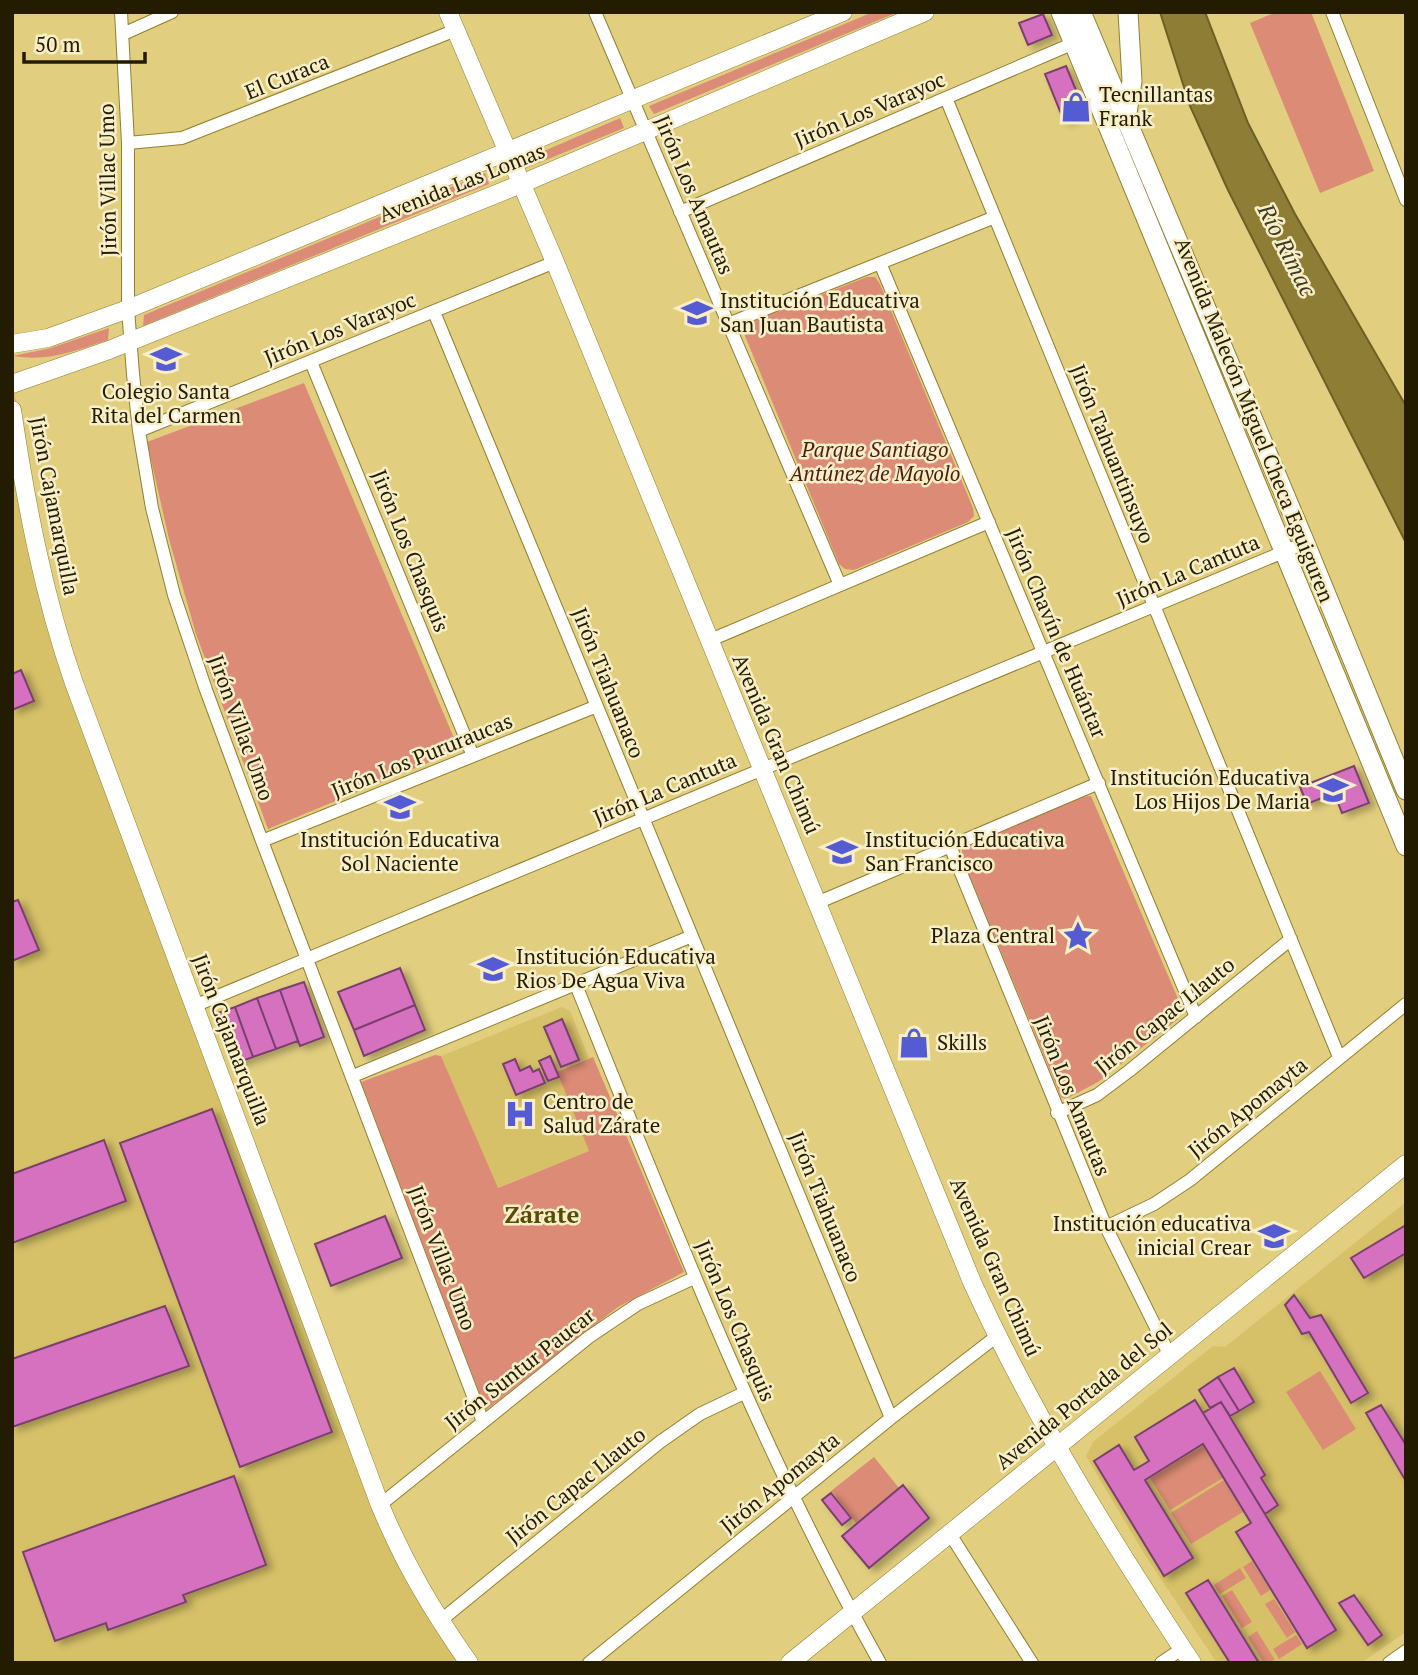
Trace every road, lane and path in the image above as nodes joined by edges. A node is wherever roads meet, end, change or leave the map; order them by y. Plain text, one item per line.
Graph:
1 (121, 12) edge
2 (172, 12) edge
3 (448, 12) edge
4 (595, 12) edge
5 (843, 12) edge
6 (925, 12) edge
7 (1061, 12) edge
8 (1081, 12) edge
9 (1128, 12) edge
10 (1332, 12) edge
11 (456, 30) junction
12 (123, 33) junction
13 (1074, 44) junction
14 (632, 99) junction
15 (946, 99) junction
16 (1126, 120) junction
17 (646, 131) junction
18 (128, 143) junction
19 (507, 153) junction
20 (520, 184) junction
21 (1406, 200) edge
22 (680, 212) junction
23 (995, 217) junction
24 (555, 262) junction
25 (880, 263) junction
26 (128, 309) junction
27 (434, 312) junction
28 (728, 324) junction
29 (131, 341) junction
30 (12, 344) edge
31 (311, 362) junction
32 (12, 384) edge
33 (12, 410) edge
34 (139, 431) junction
35 (989, 522) junction
36 (1305, 543) junction
37 (1284, 552) junction
38 (840, 585) junction
39 (1154, 606) junction
40 (708, 641) junction
41 (1043, 652) junction
42 (597, 706) junction
43 (473, 756) junction
44 (762, 769) junction
45 (1098, 783) junction
46 (1406, 790) edge
47 (643, 818) junction
48 (262, 841) junction
49 (950, 845) junction
50 (1406, 846) edge
51 (819, 902) junction
52 (692, 936) junction
53 (1291, 939) junction
54 (307, 958) junction
55 (576, 985) junction
56 (1406, 1004) edge
57 (194, 1006) junction
58 (1196, 1017) junction
59 (1339, 1057) junction
60 (352, 1076) junction
61 (1057, 1113) junction
62 (1406, 1164) edge
63 (1106, 1227) junction
64 (694, 1278) junction
65 (997, 1336) junction
66 (1170, 1356) junction
67 (744, 1393) junction
68 (891, 1418) junction
69 (484, 1422) junction
70 (1058, 1447) junction
71 (793, 1497) junction
72 (380, 1505) junction
73 (950, 1534) junction
74 (852, 1612) junction
75 (440, 1621) junction
76 (1406, 1651) edge
77 (1188, 1655) edge
78 (469, 1663) edge
79 (589, 1663) edge
80 (790, 1663) edge
81 (880, 1663) edge
82 (1032, 1663) edge
83 (1161, 1663) edge
84 (1389, 1663) edge

1 - 12 street, Jirón Villac Umo
2 - 12 street
3 - 11 street, Avenida Gran Chimú
4 - 14 street, Jirón Los Amautas
5 - 14 street, Avenida Las Lomas
6 - 17 street, Avenida Las Lomas
7 - 13 main road, Avenida Malecón Miguel Checa Eguiguren
8 - 16 main road, Avenida Malecón Miguel Checa Eguiguren
9 - 16 main road
10 - 21 street
11 - 18 street, El Curaca
11 - 19 street, Avenida Gran Chimú
12 - 18 street, Jirón Villac Umo
13 - 15 street, Jirón Los Varayoc
13 - 37 main road, Avenida Malecón Miguel Checa Eguiguren
14 - 17 street, Jirón Los Amautas
14 - 19 street, Avenida Las Lomas
15 - 22 street, Jirón Los Varayoc
15 - 23 street, Jirón Tahuantinsuyo
16 - 36 main road, Avenida Malecón Miguel Checa Eguiguren
17 - 20 street, Avenida Las Lomas
17 - 22 street, Jirón Los Amautas
18 - 26 street, Jirón Villac Umo
19 - 20 street, Avenida Gran Chimú
19 - 26 street, Avenida Las Lomas
20 - 24 street, Avenida Gran Chimú
20 - 29 street, Avenida Las Lomas
22 - 28 street, Jirón Los Amautas
23 - 25 street
23 - 39 street, Jirón Tahuantinsuyo
24 - 27 street, Jirón Los Varayoc
24 - 40 street, Avenida Gran Chimú
25 - 28 street
25 - 35 street, Jirón Chavín de Huántar
26 - 29 street, Jirón Villac Umo
26 - 30 street, Avenida Las Lomas
27 - 31 street, Jirón Los Varayoc
27 - 42 street, Jirón Tiahuanaco
28 - 38 street, Jirón Los Amautas
29 - 32 street, Avenida Las Lomas
29 - 34 street, Jirón Villac Umo
31 - 34 street, Jirón Los Varayoc
31 - 43 street, Jirón Los Chasquis
33 - 57 street, Jirón Cajamarquilla
34 - 48 street, Jirón Villac Umo
35 - 38 street
35 - 41 street, Jirón Chavín de Huántar
36 - 37 street, Jirón La Cantuta
36 - 46 main road, Avenida Malecón Miguel Checa Eguiguren
37 - 39 street, Jirón La Cantuta
37 - 50 main road, Avenida Malecón Miguel Checa Eguiguren
38 - 40 street
39 - 41 street, Jirón La Cantuta
39 - 53 street, Jirón Tahuantinsuyo
40 - 44 street, Avenida Gran Chimú
41 - 44 street, Jirón La Cantuta
41 - 45 street, Jirón Chavín de Huántar
42 - 43 street, Jirón Los Pururaucas
42 - 47 street, Jirón Tiahuanaco
43 - 48 street, Jirón Los Pururaucas
44 - 47 street, Jirón La Cantuta
44 - 51 street, Avenida Gran Chimú
45 - 49 street
45 - 58 street, Jirón Chavín de Huántar
47 - 52 street, Jirón Tiahuanaco
47 - 54 street, Jirón La Cantuta
48 - 54 street, Jirón Villac Umo
49 - 51 street
49 - 61 street, Jirón Los Amautas
51 - 65 street, Avenida Gran Chimú
52 - 55 street
52 - 68 street, Jirón Tiahuanaco
53 - 58 street, Jirón Capac Llauto
53 - 59 street, Jirón Tahuantinsuyo
54 - 57 street, Jirón La Cantuta
54 - 60 street, Jirón Villac Umo
55 - 60 street
55 - 64 street, Jirón Los Chasquis
56 - 59 street, Jirón Apomayta
57 - 72 street, Jirón Cajamarquilla
58 - 61 street, Jirón Capac Llauto
59 - 63 street, Jirón Apomayta
60 - 69 street, Jirón Villac Umo
61 - 63 street, Jirón Los Amautas
62 - 66 street, Avenida Portada del Sol
63 - 66 street, Jirón Los Amautas
64 - 67 street, Jirón Los Chasquis
64 - 69 street, Jirón Suntur Paucar
65 - 68 street, Jirón Apomayta
65 - 70 street, Avenida Gran Chimú
66 - 70 street, Avenida Portada del Sol
67 - 71 street, Jirón Los Chasquis
67 - 75 street, Jirón Capac Llauto
68 - 71 street, Jirón Apomayta
69 - 72 street, Jirón Suntur Paucar
70 - 73 street, Avenida Portada del Sol
70 - 77 street, Avenida Gran Chimú
71 - 74 street, Jirón Los Chasquis
71 - 79 street, Jirón Apomayta
72 - 75 street, Jirón Cajamarquilla
73 - 74 street, Avenida Portada del Sol
73 - 82 street
74 - 80 street, Avenida Portada del Sol
74 - 81 street, Jirón Los Chasquis
75 - 78 street, Jirón Cajamarquilla
76 - 84 street
77 - 83 street

